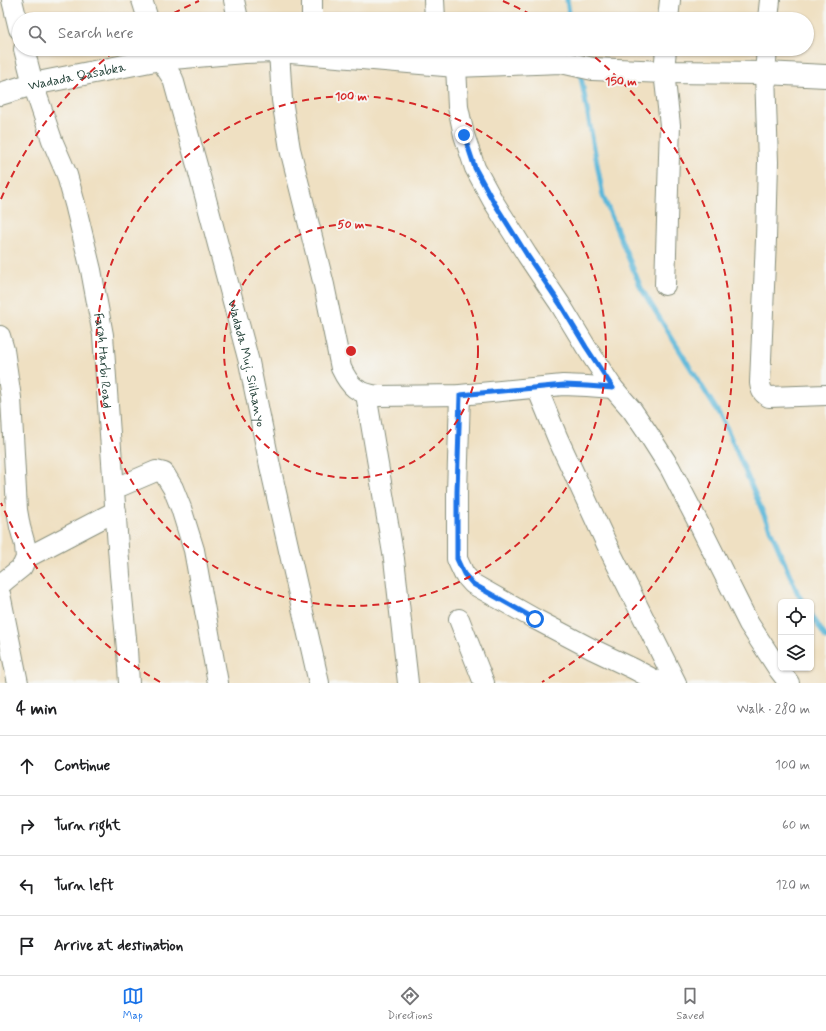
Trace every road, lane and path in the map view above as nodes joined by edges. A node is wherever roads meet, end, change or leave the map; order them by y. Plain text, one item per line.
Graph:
1 (12, 0) edge
2 (142, 0) edge
3 (234, 0) edge
4 (312, 0) edge
5 (434, 0) edge
6 (670, 0) edge
7 (770, 0) edge
8 (15, 12) edge
9 (146, 12) edge
10 (237, 12) edge
11 (312, 12) edge
12 (435, 12) edge
13 (669, 12) edge
14 (769, 12) edge
15 (26, 56) edge
16 (150, 56) edge
17 (159, 56) edge
18 (279, 56) edge
19 (394, 56) edge
20 (665, 56) edge
21 (766, 56) edge
22 (444, 59) edge
23 (664, 72) junction
24 (765, 73) junction
25 (826, 76) edge
26 (33, 84) junction
27 (0, 94) edge
28 (665, 285) dead end
29 (0, 336) edge
30 (537, 388) junction
31 (613, 388) junction
32 (366, 394) junction
33 (460, 395) junction
34 (826, 395) edge
35 (114, 489) junction
36 (116, 511) junction
37 (26, 558) junction
38 (0, 585) edge
39 (0, 594) edge
40 (459, 619) dead end
41 (18, 683) edge
42 (129, 683) edge
43 (218, 683) edge
44 (319, 683) edge
45 (408, 683) edge
46 (484, 683) edge
47 (660, 683) edge
48 (676, 683) edge
49 (789, 683) edge

1 - 8 street
2 - 9 street
3 - 10 street
4 - 11 street
5 - 12 street
6 - 13 street
7 - 14 street
15 - 26 street, Farah Harbi Road
16 - 26 street, Wadada Qasabka
17 - 44 street, Wadada Muj. Siilaanyo
18 - 32 street
19 - 22 street, Wadada Qasabka
20 - 23 street
21 - 24 street
22 - 23 street, Wadada Qasabka
22 - 31 street
23 - 24 street, Wadada Qasabka
23 - 28 street
24 - 25 street, Wadada Qasabka
24 - 34 street
26 - 27 street, Wadada Qasabka
26 - 35 street, Farah Harbi Road
29 - 37 street
30 - 31 street
30 - 33 street
30 - 48 street
31 - 49 street
32 - 33 street
32 - 45 street
33 - 47 street
35 - 36 street, Farah Harbi Road
35 - 43 street
36 - 37 street
36 - 42 street, Farah Harbi Road
37 - 38 street
39 - 41 street
40 - 46 street

